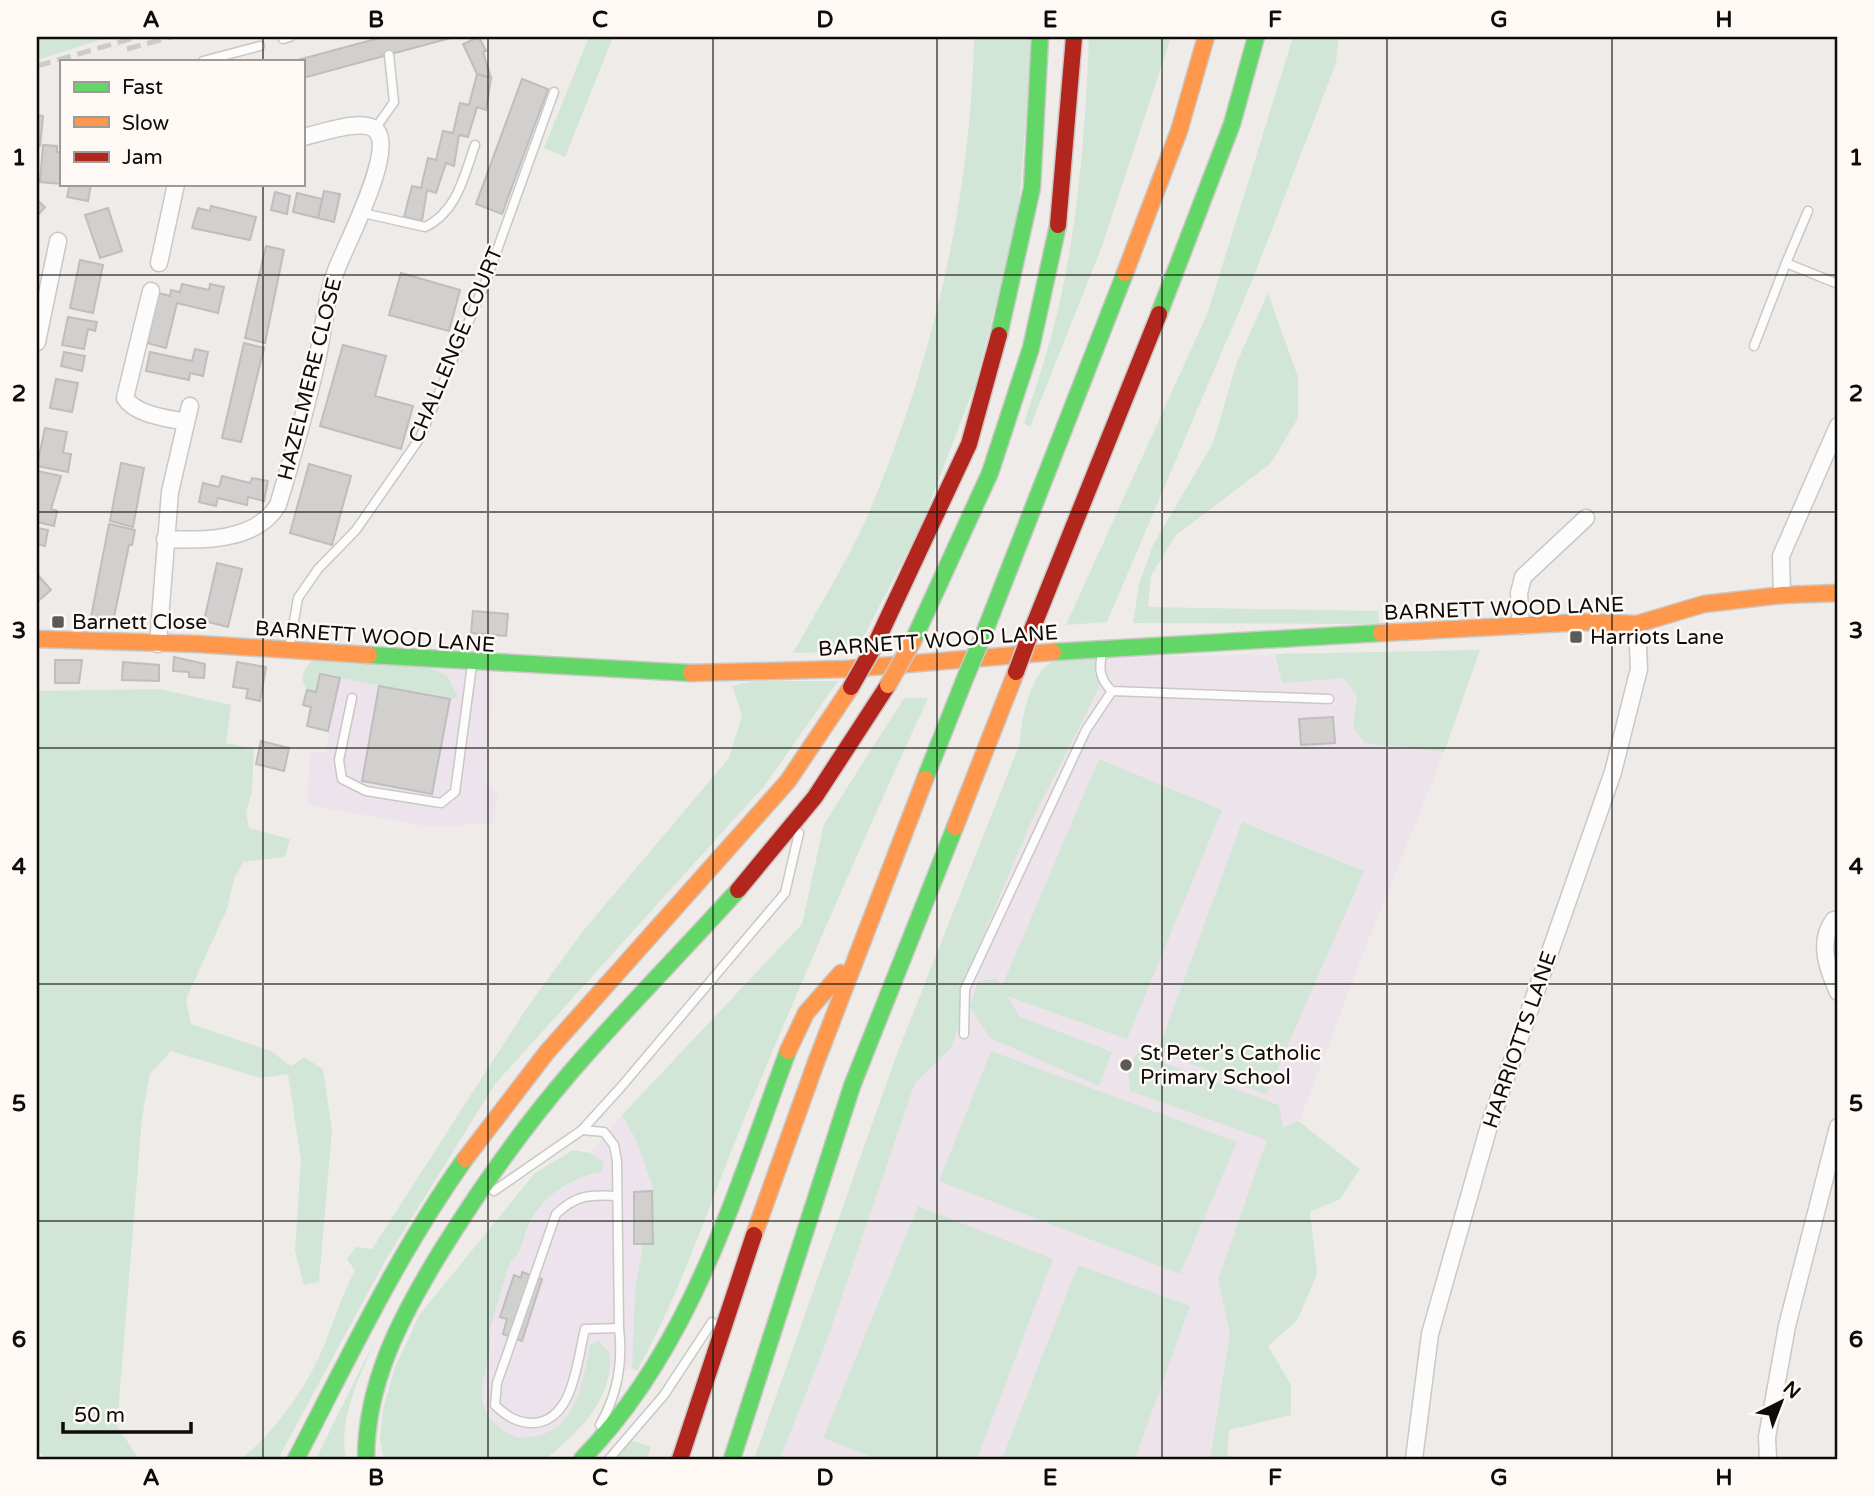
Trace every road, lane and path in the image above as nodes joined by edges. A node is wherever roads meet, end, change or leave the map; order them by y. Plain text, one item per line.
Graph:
1 (1040, 37) edge
2 (1074, 37) edge
3 (1206, 37) edge
4 (1256, 37) edge
5 (260, 46) dead end
6 (389, 55) dead end
7 (206, 60) edge
8 (554, 92) dead end
9 (375, 129) junction
10 (304, 137) edge
11 (475, 145) dead end
12 (176, 186) edge
13 (1808, 211) dead end
14 (363, 213) junction
15 (58, 241) dead end
16 (1786, 263) junction
17 (159, 264) dead end
18 (1838, 284) edge
19 (151, 291) dead end
20 (37, 342) edge
21 (1754, 346) dead end
22 (190, 406) dead end
23 (186, 422) junction
24 (1838, 426) edge
25 (1586, 518) dead end
26 (165, 539) junction
27 (1838, 593) edge
28 (1782, 595) junction
29 (1637, 624) junction
30 (1521, 626) junction
31 (37, 639) edge
32 (158, 644) junction
33 (1104, 649) junction
34 (288, 652) junction
35 (472, 665) junction
36 (1112, 691) junction
37 (352, 698) dead end
38 (1329, 699) dead end
39 (803, 813) junction
40 (1838, 920) edge
41 (854, 957) junction
42 (1838, 992) edge
43 (964, 1034) dead end
44 (1838, 1127) edge
45 (582, 1130) junction
46 (617, 1196) junction
47 (466, 1210) junction
48 (730, 1295) junction
49 (619, 1328) junction
50 (296, 1459) edge
51 (366, 1459) edge
52 (579, 1459) edge
53 (609, 1459) edge
54 (680, 1459) edge
55 (732, 1459) edge
56 (1414, 1459) edge
57 (1768, 1459) edge

1 - 50 main road, bridge
2 - 39 main road, bridge
3 - 41 main road, bridge
4 - 55 main road, bridge
5 - 7 lane
6 - 9 lane
8 - 34 lane, CHALLENGE COURT
9 - 10 street
9 - 14 street, HAZELMERE CLOSE
11 - 14 lane
12 - 17 street
13 - 16 lane
14 - 26 street, HAZELMERE CLOSE
15 - 20 street
16 - 18 lane
16 - 21 lane
19 - 23 street
22 - 23 street
23 - 26 street
24 - 28 street
25 - 30 street
26 - 32 street
27 - 28 main road, BARNETT WOOD LANE
28 - 29 main road, BARNETT WOOD LANE
29 - 30 main road, BARNETT WOOD LANE
29 - 56 street, HARRIOTTS LANE
30 - 33 main road, BARNETT WOOD LANE
31 - 32 main road, BARNETT WOOD LANE
32 - 34 main road, BARNETT WOOD LANE
33 - 35 main road, BARNETT WOOD LANE
33 - 36 lane
34 - 35 main road, BARNETT WOOD LANE
35 - 37 lane
36 - 38 lane
36 - 43 lane
39 - 45 lane
39 - 47 main road
40 - 42 street
41 - 48 main road
41 - 52 main road
44 - 57 street
45 - 46 lane
45 - 47 lane
46 - 49 lane
46 - 49 lane
47 - 51 main road
48 - 53 lane
48 - 54 main road
49 - 52 lane

